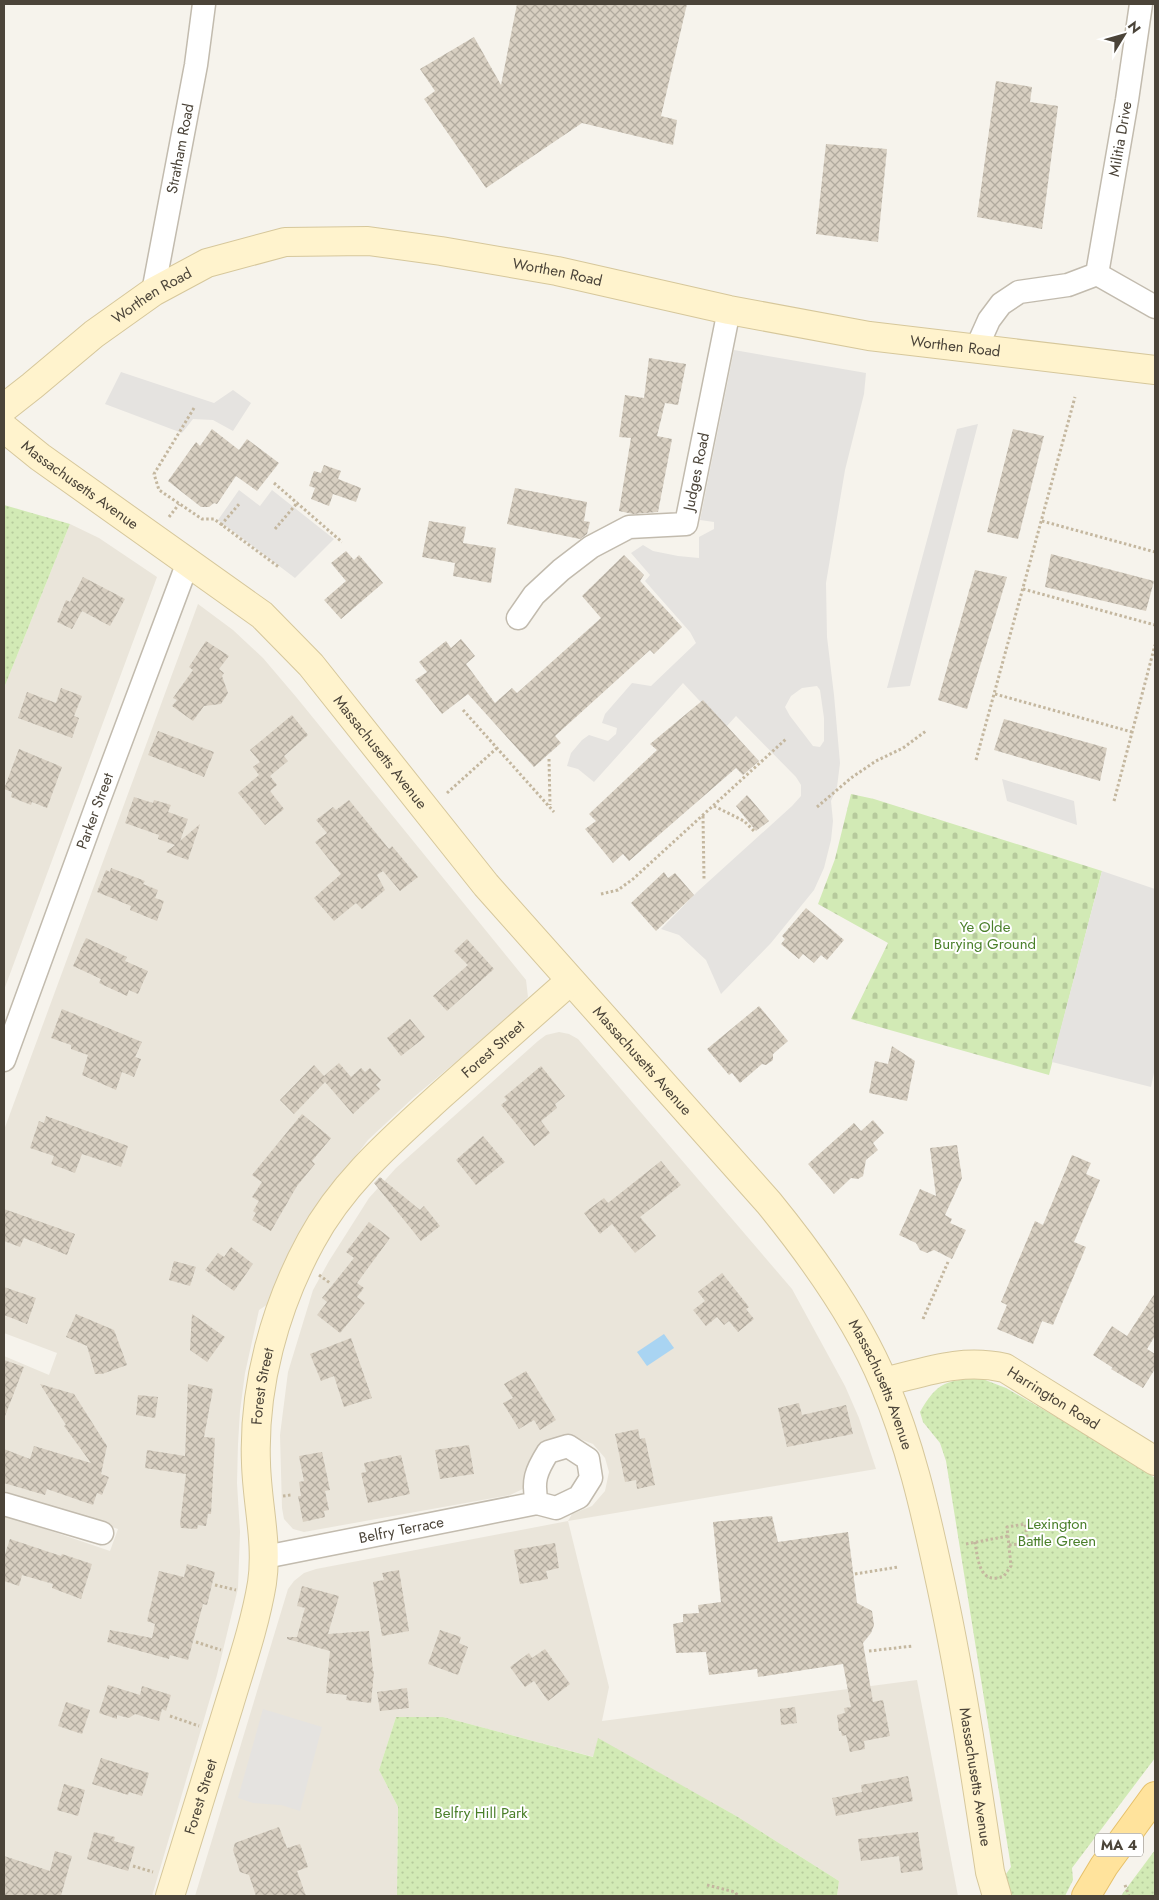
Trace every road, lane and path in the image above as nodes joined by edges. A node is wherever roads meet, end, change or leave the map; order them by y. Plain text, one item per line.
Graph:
1 (204, 4) edge
2 (1141, 4) edge
3 (1097, 274) junction
4 (153, 292) junction
5 (1155, 307) edge
6 (729, 310) junction
7 (976, 349) junction
8 (1155, 370) edge
9 (1075, 397) dead end
10 (4, 408) edge
11 (194, 408) dead end
12 (4, 428) edge
13 (274, 483) dead end
14 (298, 502) junction
15 (240, 503) dead end
16 (179, 504) junction
17 (168, 517) dead end
18 (1042, 522) junction
19 (221, 525) junction
20 (275, 529) dead end
21 (342, 542) dead end
22 (1155, 552) edge
23 (188, 562) junction
24 (280, 568) dead end
25 (1023, 589) junction
26 (518, 618) dead end
27 (1155, 625) edge
28 (1155, 645) edge
29 (995, 694) junction
30 (463, 710) dead end
31 (926, 731) dead end
32 (1132, 732) junction
33 (786, 739) dead end
34 (497, 748) junction
35 (549, 759) dead end
36 (976, 760) dead end
37 (447, 793) dead end
38 (1114, 801) dead end
39 (713, 806) junction
40 (550, 807) junction
41 (817, 807) dead end
42 (554, 812) dead end
43 (703, 815) junction
44 (755, 832) dead end
45 (704, 879) dead end
46 (601, 894) dead end
47 (570, 981) junction
48 (4, 1060) edge
49 (948, 1262) dead end
50 (316, 1273) dead end
51 (330, 1284) dead end
52 (923, 1319) dead end
53 (884, 1382) junction
54 (1155, 1460) edge
55 (537, 1503) dead end
56 (4, 1504) edge
57 (102, 1533) dead end
58 (1008, 1536) junction
59 (975, 1542) junction
60 (966, 1544) dead end
61 (1009, 1545) junction
62 (265, 1557) junction
63 (898, 1568) dead end
64 (855, 1574) dead end
65 (215, 1585) dead end
66 (241, 1591) dead end
67 (196, 1642) dead end
68 (913, 1646) dead end
69 (227, 1652) dead end
70 (869, 1652) dead end
71 (170, 1716) dead end
72 (204, 1728) dead end
73 (1155, 1796) edge
74 (133, 1866) dead end
75 (707, 1885) dead end
76 (1125, 1885) dead end
77 (165, 1886) edge
78 (993, 1888) edge
79 (738, 1896) edge
80 (1086, 1896) edge
81 (1129, 1896) edge

1 - 4 street, Stratham Road
2 - 3 street, Militia Drive
3 - 5 street
3 - 7 street
4 - 6 main road, Worthen Road
4 - 10 main road, Worthen Road
6 - 7 main road, Worthen Road
6 - 26 street, Judges Road
7 - 8 main road, Worthen Road
9 - 18 path
11 - 16 path
12 - 23 main road, Massachusetts Avenue
13 - 14 path
14 - 20 path
14 - 21 path
15 - 19 path
16 - 17 path
16 - 19 path
18 - 22 path
18 - 25 path
19 - 24 path
23 - 47 main road, Massachusetts Avenue
23 - 48 street, Parker Street
25 - 27 path
25 - 29 path
28 - 32 path
29 - 32 path
29 - 36 path
30 - 34 path
31 - 41 path
32 - 38 path
33 - 39 path
34 - 37 path
34 - 40 path
35 - 40 path
39 - 43 path
39 - 44 path
40 - 42 path
43 - 45 path
43 - 46 path
47 - 53 main road, Massachusetts Avenue
47 - 62 main road, Forest Street
49 - 52 path
50 - 51 path
53 - 54 main road, Harrington Road
53 - 78 main road, Massachusetts Avenue
55 - 62 street, Belfry Terrace
56 - 57 street
58 - 59 path
58 - 61 path
58 - 61 path
59 - 60 path
59 - 61 path
62 - 77 main road, Forest Street
63 - 64 path
65 - 66 path
67 - 69 path
68 - 70 path
71 - 72 path
73 - 80 main road, MA 4
74 - 77 path
75 - 79 path
76 - 81 path

